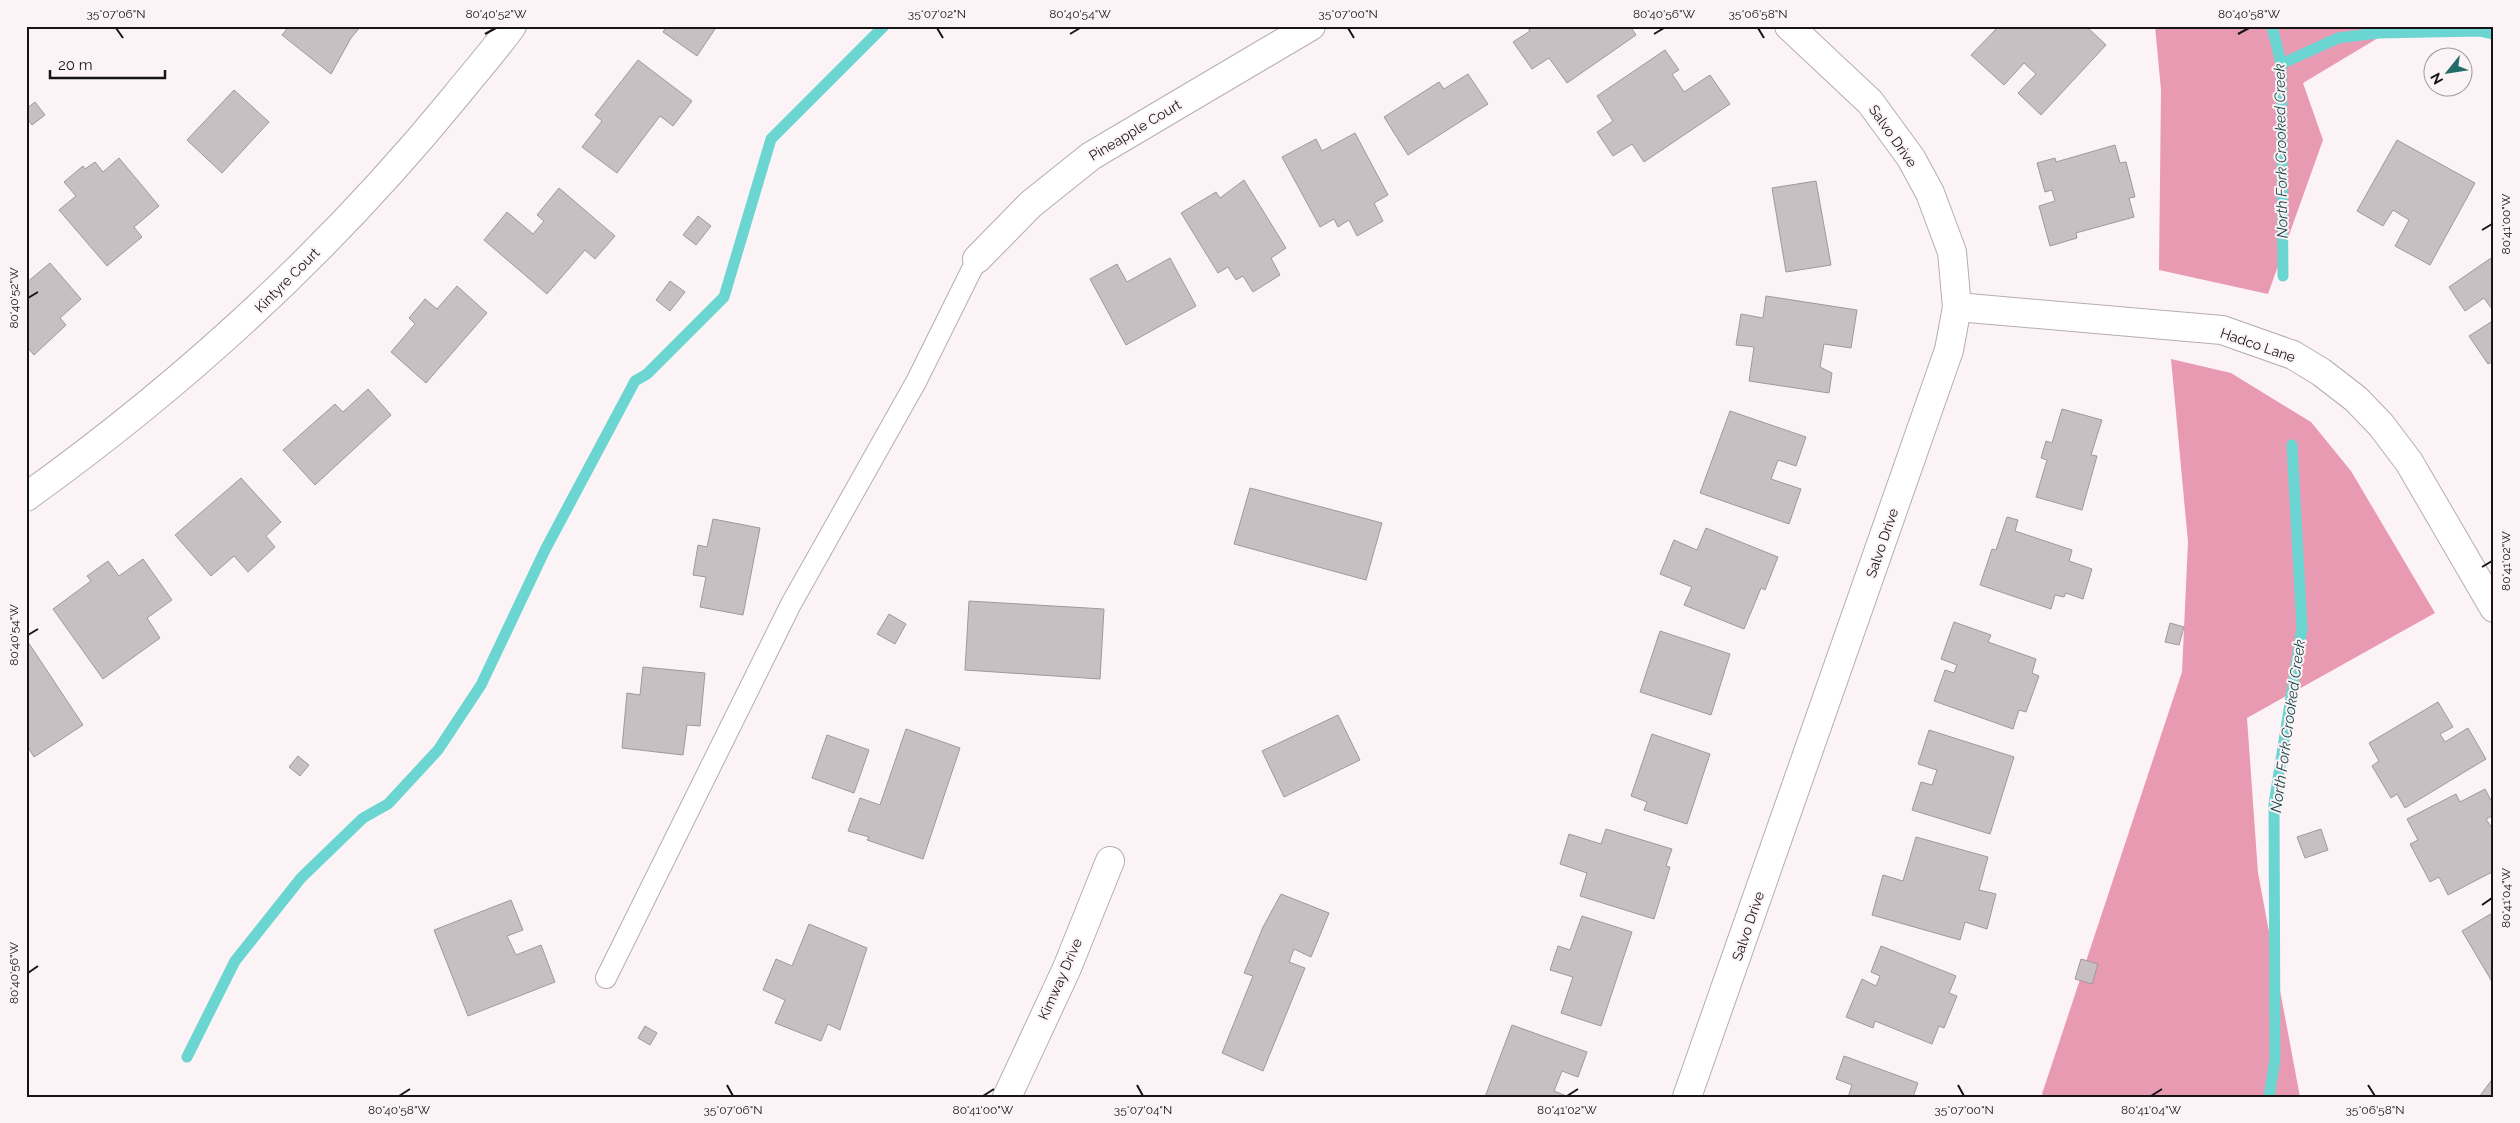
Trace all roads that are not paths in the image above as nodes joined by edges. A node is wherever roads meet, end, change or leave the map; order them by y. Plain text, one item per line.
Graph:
1 (512, 26) edge
2 (1311, 26) edge
3 (1789, 26) edge
4 (977, 258) joint
5 (1957, 307) junction
6 (26, 497) edge
7 (2494, 608) edge
8 (1110, 861) dead end
9 (606, 978) dead end
10 (1007, 1097) edge
11 (1687, 1097) edge

1 - 6 street, Kintyre Court
2 - 4 street, Pineapple Court
3 - 5 street, Salvo Drive
4 - 9 lane
5 - 7 street, Hadco Lane
5 - 11 street, Salvo Drive
8 - 10 street, Kimway Drive

